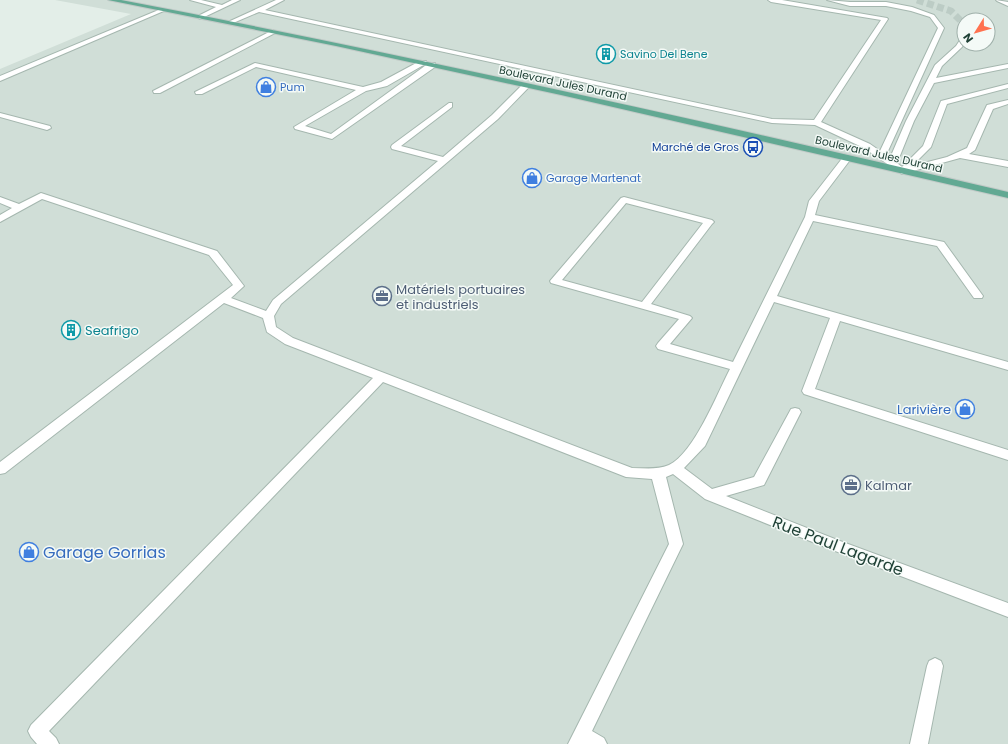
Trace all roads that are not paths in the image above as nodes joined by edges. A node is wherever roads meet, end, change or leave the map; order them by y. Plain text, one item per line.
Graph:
1 (111, 0) edge
2 (193, 0) edge
3 (237, 0) edge
4 (281, 0) edge
5 (771, 0) edge
6 (830, 0) edge
7 (999, 0) edge
8 (1008, 4) edge
9 (223, 7) junction
10 (163, 10) junction
11 (258, 10) junction
12 (200, 17) junction
13 (231, 22) junction
14 (273, 32) junction
15 (956, 51) edge
16 (423, 63) junction
17 (432, 65) junction
18 (1008, 66) edge
19 (0, 79) edge
20 (930, 81) junction
21 (526, 86) junction
22 (1008, 86) edge
23 (363, 89) junction
24 (157, 91) dead end
25 (199, 92) dead end
26 (1008, 102) edge
27 (448, 105) dead end
28 (0, 115) edge
29 (816, 123) junction
30 (47, 128) dead end
31 (960, 154) junction
32 (883, 157) junction
33 (847, 158) junction
34 (445, 160) junction
35 (892, 164) junction
36 (1008, 164) edge
37 (902, 171) junction
38 (1008, 195) edge
39 (0, 200) edge
40 (20, 208) junction
41 (810, 217) junction
42 (0, 219) edge
43 (978, 296) dead end
44 (222, 298) junction
45 (771, 298) junction
46 (644, 306) junction
47 (268, 316) junction
48 (836, 317) junction
49 (1008, 366) edge
50 (737, 367) junction
51 (381, 377) junction
52 (795, 412) dead end
53 (1008, 455) edge
54 (675, 468) junction
55 (0, 469) edge
56 (658, 474) junction
57 (710, 495) junction
58 (1008, 610) edge
59 (935, 666) dead end
60 (579, 740) edge
61 (50, 744) edge
62 (598, 744) edge
63 (919, 744) edge

1 - 10 main road, Boulevard Jules Durand
2 - 9 lane
3 - 9 lane
4 - 11 lane
5 - 29 lane
6 - 32 lane
7 - 8 lane
9 - 12 lane
10 - 12 main road, Boulevard Jules Durand
10 - 19 lane
11 - 13 lane
11 - 29 lane
12 - 13 main road, Boulevard Jules Durand
13 - 14 main road, Boulevard Jules Durand
14 - 16 main road, Boulevard Jules Durand
14 - 24 lane
15 - 20 lane
16 - 17 main road, Boulevard Jules Durand
16 - 23 lane
17 - 21 main road, Boulevard Jules Durand
17 - 23 lane
18 - 20 lane
20 - 35 lane
21 - 33 main road, Boulevard Jules Durand
21 - 34 lane
22 - 37 lane
23 - 25 lane
26 - 31 lane
27 - 34 lane
28 - 30 lane
29 - 32 lane
31 - 36 lane
31 - 37 lane
32 - 35 lane
33 - 37 main road, Boulevard Jules Durand
33 - 41 lane
34 - 47 lane
35 - 37 lane
37 - 38 main road, Boulevard Jules Durand
39 - 40 lane
40 - 42 lane
40 - 44 lane
41 - 43 lane
41 - 45 lane
44 - 47 lane
44 - 55 lane
45 - 48 lane
45 - 50 lane
46 - 46 lane
46 - 50 lane
47 - 51 lane
48 - 49 lane
48 - 53 lane
50 - 54 lane
51 - 56 lane
51 - 61 lane
52 - 57 lane
54 - 56 lane
54 - 57 lane, Rue Paul Lagarde
56 - 60 lane
57 - 58 lane, Rue Paul Lagarde
59 - 63 lane
60 - 62 lane

